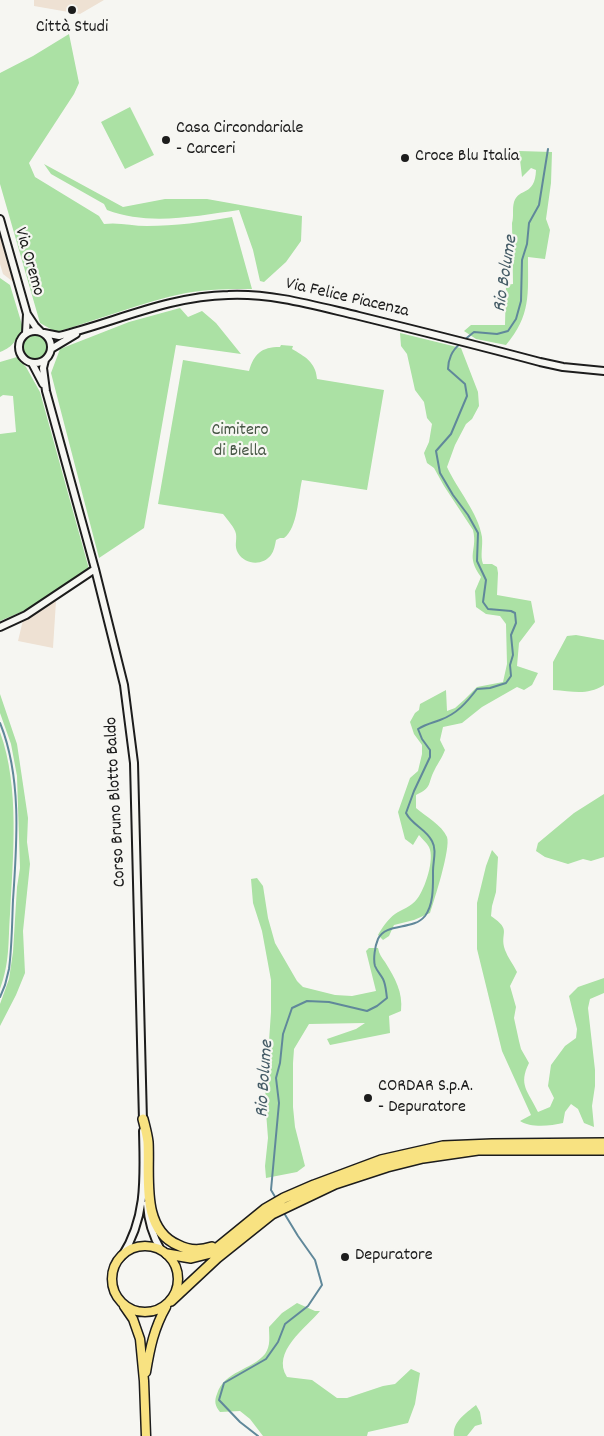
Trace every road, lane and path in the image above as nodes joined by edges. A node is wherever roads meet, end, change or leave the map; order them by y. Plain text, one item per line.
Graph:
1 (0, 219) edge
2 (27, 314) junction
3 (84, 329) junction
4 (42, 332) junction
5 (26, 333) junction
6 (51, 349) junction
7 (45, 360) junction
8 (32, 363) junction
9 (604, 371) edge
10 (46, 391) junction
11 (95, 569) junction
12 (0, 626) edge
13 (143, 1119) junction
14 (604, 1143) edge
15 (604, 1150) edge
16 (144, 1162) junction
17 (286, 1202) junction
18 (268, 1212) junction
19 (221, 1244) junction
20 (164, 1252) junction
21 (122, 1256) junction
22 (120, 1301) junction
23 (169, 1303) junction
24 (144, 1381) junction
25 (146, 1436) edge

1 - 2 main road, Via Oremo
2 - 4 main road, Via Oremo
2 - 5 main road, Via Oremo
3 - 4 main road, Via Felice Piacenza
3 - 6 main road, Via Felice Piacenza
3 - 9 main road, Via Felice Piacenza
4 - 5 main road
4 - 6 main road
5 - 8 main road
6 - 7 main road
7 - 8 main road
7 - 10 main road, Corso Bruno Blotto Baldo
8 - 10 main road, Corso Bruno Blotto Baldo
10 - 11 main road, Corso Bruno Blotto Baldo
11 - 12 main road
11 - 13 main road, Corso Bruno Blotto Baldo
13 - 16 main road, Corso Bruno Blotto Baldo
13 - 19 highway
14 - 17 highway
15 - 17 highway
16 - 20 main road, Corso Bruno Blotto Baldo
16 - 21 main road, Corso Bruno Blotto Baldo
17 - 18 highway
18 - 19 highway
18 - 23 highway
19 - 20 highway
20 - 21 main road
20 - 23 main road
21 - 22 main road
22 - 23 main road
22 - 24 main road
23 - 24 main road
24 - 25 main road

